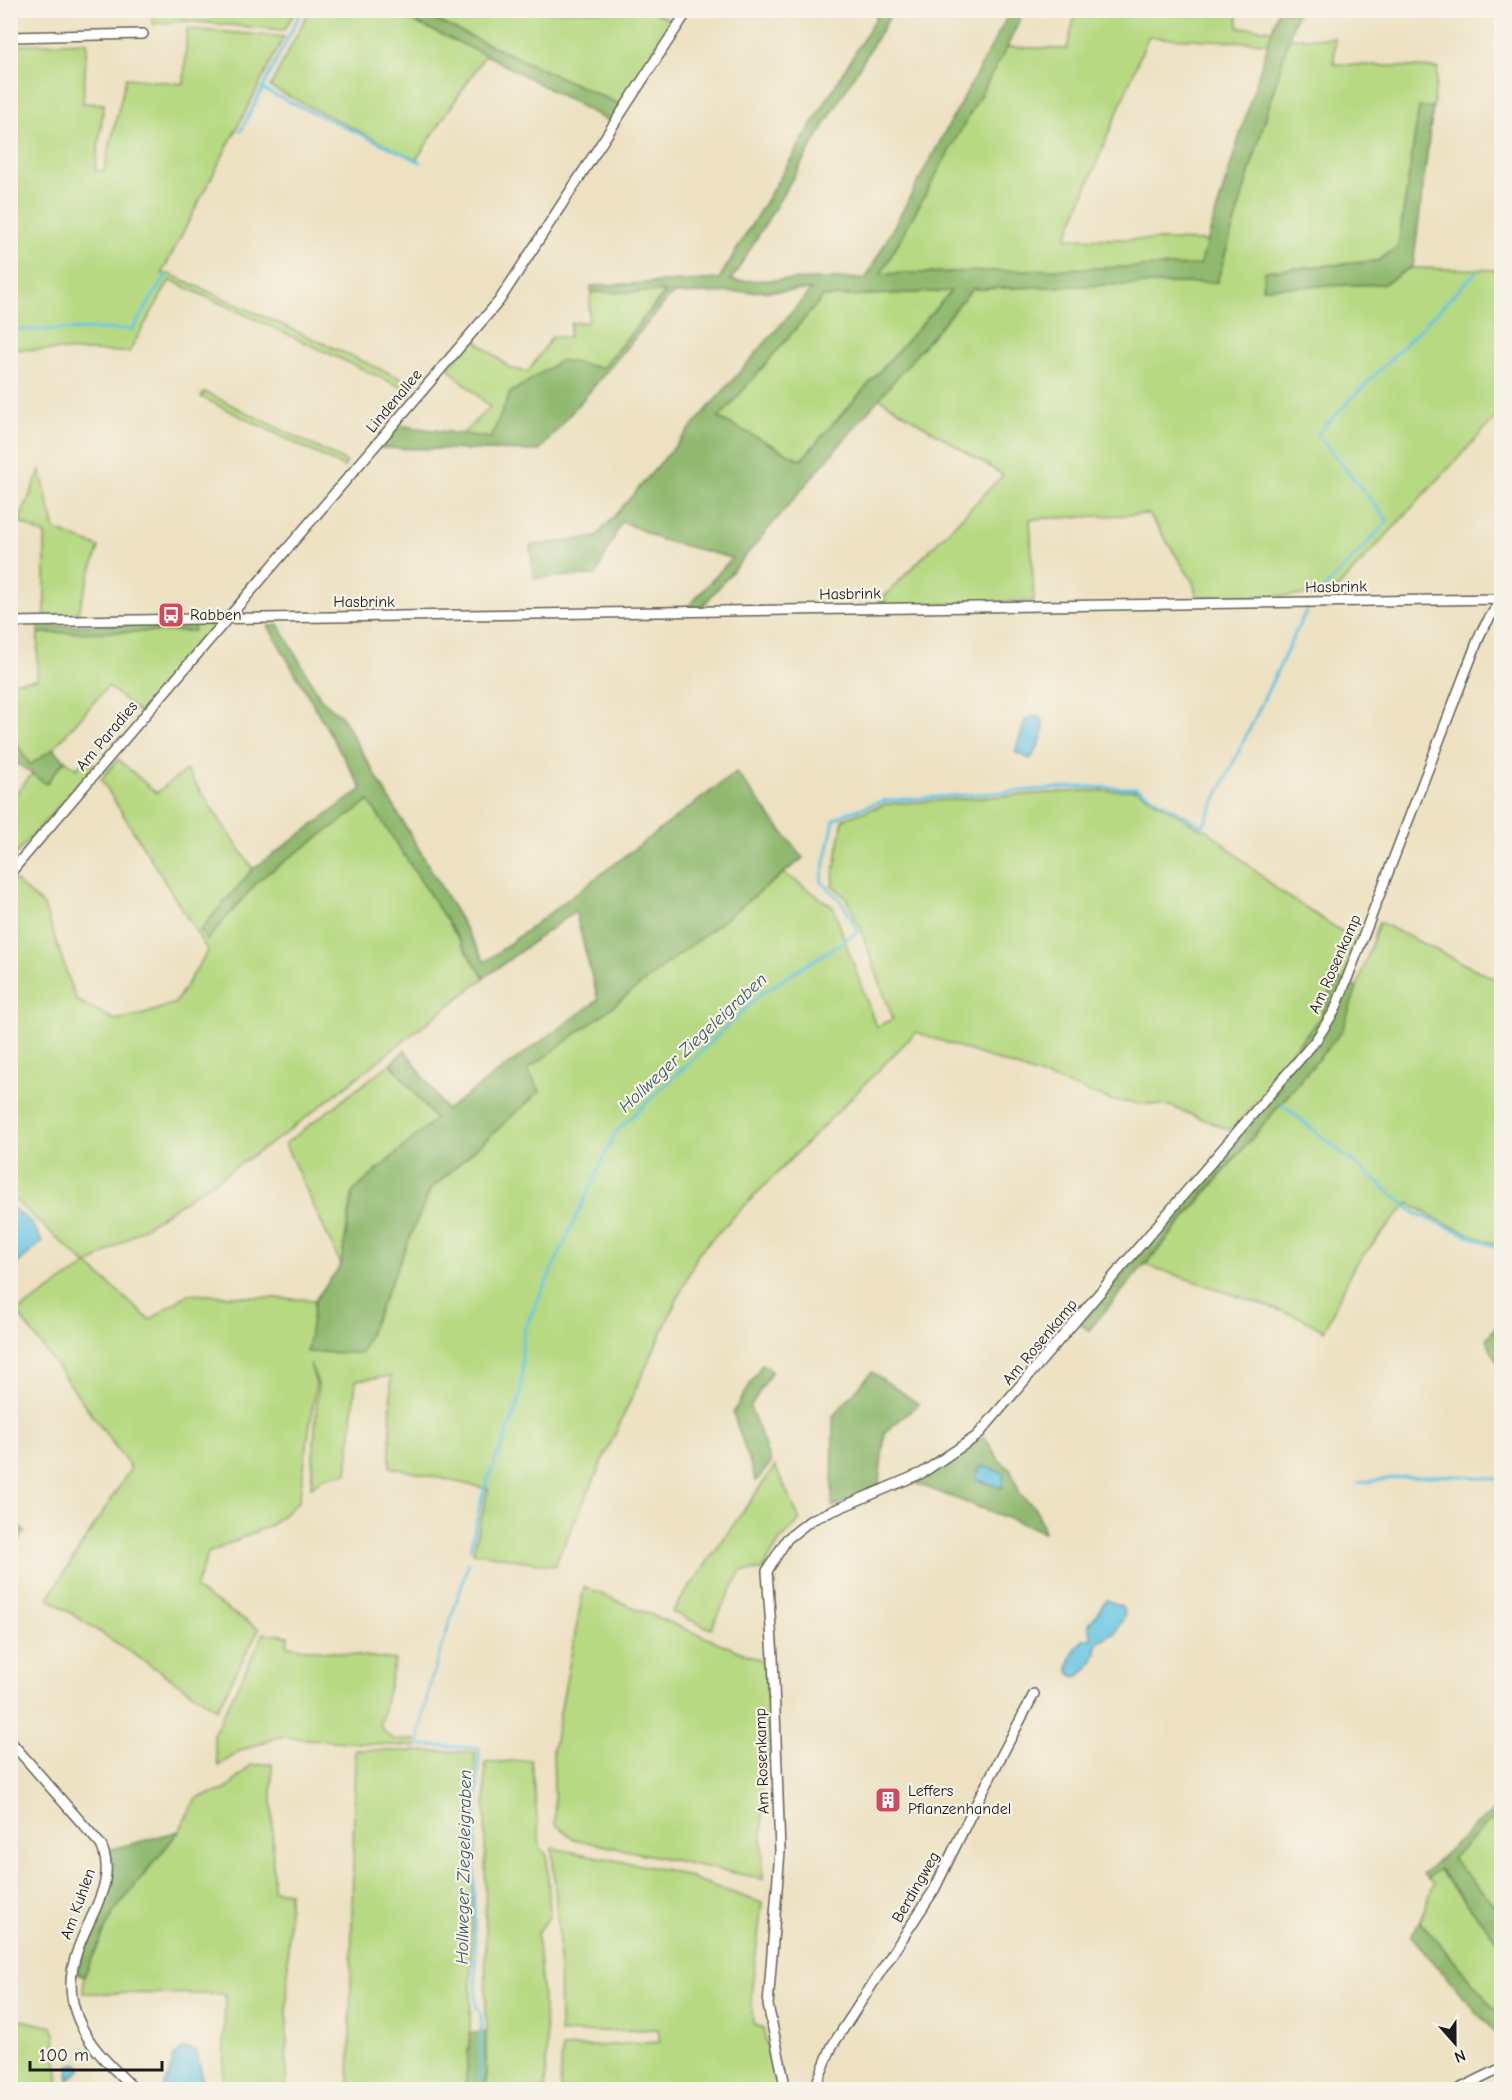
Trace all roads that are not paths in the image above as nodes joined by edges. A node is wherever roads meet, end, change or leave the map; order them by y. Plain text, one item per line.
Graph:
1 (688, 10) edge
2 (143, 34) dead end
3 (10, 37) edge
4 (1501, 598) edge
5 (1473, 600) junction
6 (1488, 616) junction
7 (227, 619) junction
8 (10, 622) edge
9 (10, 873) edge
10 (1034, 1694) dead end
11 (10, 1741) edge
12 (1502, 2068) edge
13 (135, 2090) edge
14 (786, 2090) edge
15 (814, 2090) edge
16 (1457, 2090) edge

1 - 7 street, Lindenallee
2 - 3 street
4 - 5 street, Hasbrink
4 - 6 street, Am Rosenkamp
5 - 6 street
5 - 7 street, Hasbrink
6 - 14 street, Am Rosenkamp
7 - 8 street
7 - 9 street, Am Paradies
10 - 15 street, Berdingweg
11 - 13 street, Am Kuhlen
12 - 16 street

